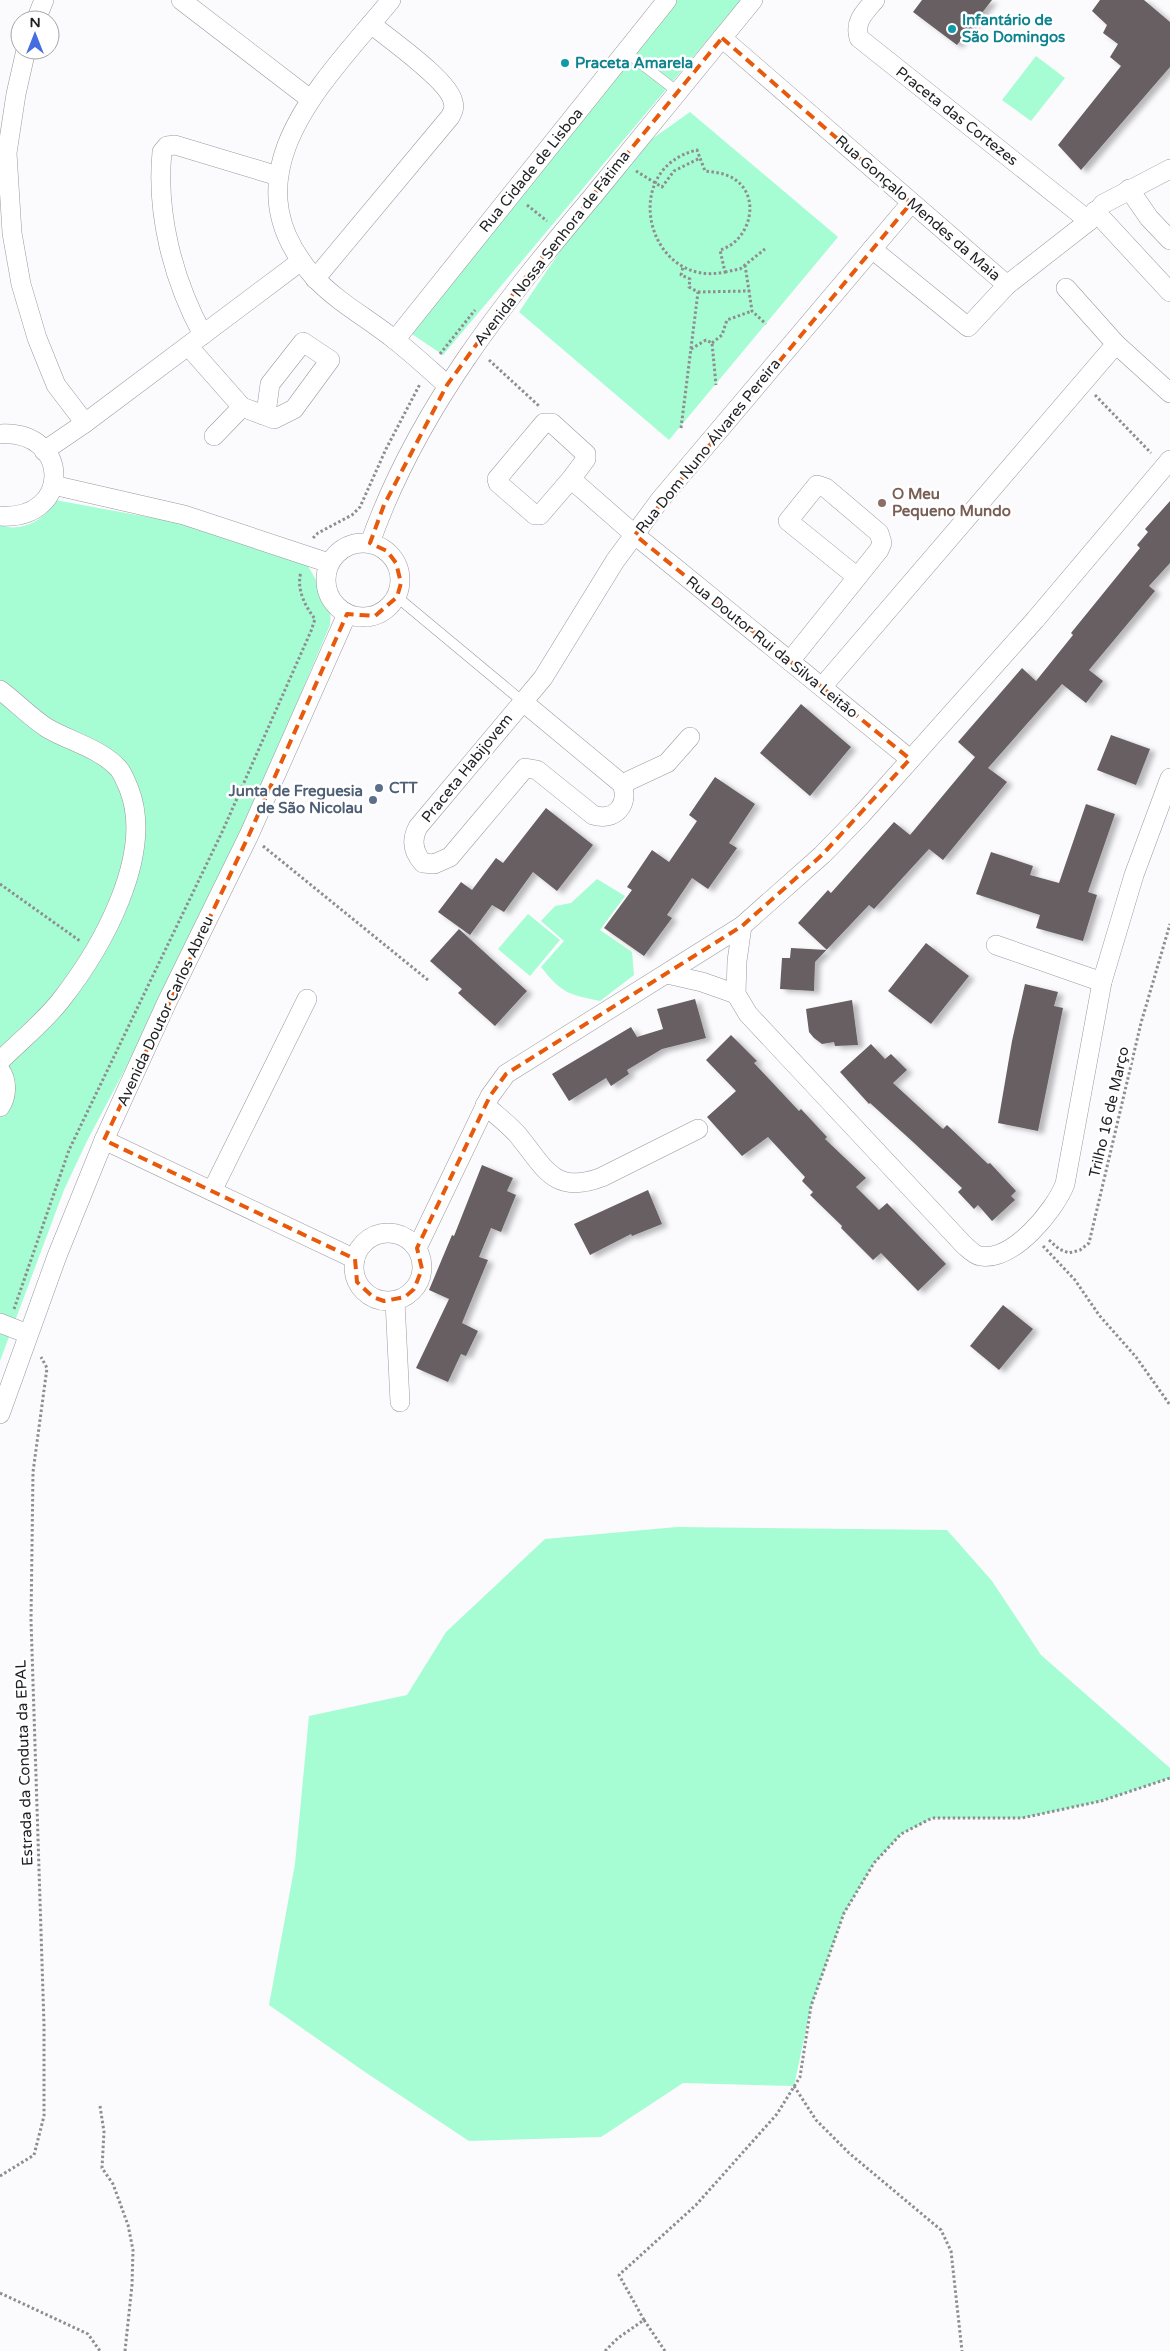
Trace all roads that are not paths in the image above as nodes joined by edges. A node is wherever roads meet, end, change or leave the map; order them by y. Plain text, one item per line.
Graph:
1 (181, 0) edge
2 (390, 0) edge
3 (667, 0) edge
4 (753, 0) edge
5 (875, 0) edge
6 (371, 24) junction
7 (722, 38) junction
8 (626, 52) junction
9 (24, 60) edge
10 (678, 92) junction
11 (310, 99) junction
12 (1170, 169) edge
13 (278, 176) junction
14 (1129, 189) junction
15 (911, 203) junction
16 (1092, 216) junction
17 (1170, 240) edge
18 (872, 249) junction
19 (301, 261) junction
20 (316, 279) junction
21 (1007, 285) junction
22 (1066, 288) dead end
23 (1170, 292) edge
24 (395, 340) junction
25 (196, 341) junction
26 (1116, 344) junction
27 (447, 385) junction
28 (1170, 393) edge
29 (242, 407) junction
30 (263, 415) dead end
31 (85, 423) junction
32 (0, 434) edge
33 (214, 436) dead end
34 (44, 451) junction
35 (1167, 463) edge
36 (571, 479) junction
37 (54, 485) junction
38 (0, 516) edge
39 (635, 535) junction
40 (370, 543) junction
41 (329, 563) junction
42 (857, 577) junction
43 (397, 597) junction
44 (347, 614) junction
45 (790, 661) junction
46 (822, 687) junction
47 (0, 690) edge
48 (522, 701) junction
49 (690, 737) dead end
50 (910, 759) junction
51 (1170, 778) edge
52 (622, 784) junction
53 (742, 926) junction
54 (996, 945) dead end
55 (667, 974) junction
56 (1102, 982) junction
57 (736, 994) junction
58 (307, 999) dead end
59 (0, 1062) edge
60 (0, 1070) edge
61 (485, 1105) junction
62 (0, 1107) edge
63 (698, 1129) dead end
64 (104, 1140) junction
65 (212, 1191) junction
66 (417, 1248) junction
67 (355, 1259) junction
68 (395, 1300) junction
69 (0, 1323) edge
70 (28, 1334) junction
71 (400, 1402) dead end
72 (0, 1414) edge

1 - 11 street
2 - 6 street
3 - 8 street, Rua Cidade de Lisboa
4 - 7 street, Avenida Nossa Senhora de Fátima
5 - 16 street, Praceta das Cortezes
6 - 11 street
6 - 20 street
7 - 10 street, Avenida Nossa Senhora de Fátima
7 - 15 street, Rua Gonçalo Mendes da Maia
8 - 10 lane
8 - 24 street, Rua Cidade de Lisboa
9 - 31 street
10 - 27 street, Avenida Nossa Senhora de Fátima
11 - 13 street
12 - 14 street, Rua Gonçalo Mendes da Maia
13 - 19 street
13 - 25 street
14 - 16 street, Rua Gonçalo Mendes da Maia
14 - 17 street
15 - 18 street, Rua Dom Nuno Álvares Pereira
15 - 21 street, Rua Gonçalo Mendes da Maia
16 - 21 street, Rua Gonçalo Mendes da Maia
16 - 23 street
18 - 21 street
18 - 39 street, Rua Dom Nuno Álvares Pereira
19 - 20 street
19 - 25 street
20 - 24 street
22 - 26 street
24 - 27 street
25 - 29 street
25 - 31 street
26 - 28 street
26 - 46 street
27 - 40 street, Avenida Nossa Senhora de Fátima
29 - 30 street
29 - 33 street
31 - 34 street
32 - 34 street
34 - 37 street
35 - 50 street
36 - 36 street
36 - 39 street, Rua Doutor Rui da Silva Leitão
37 - 38 street
37 - 41 street
39 - 45 street, Rua Doutor Rui da Silva Leitão
39 - 48 street, Rua Dom Nuno Álvares Pereira
40 - 41 street
40 - 43 street
41 - 44 street
42 - 42 street
42 - 45 street
43 - 44 street
43 - 48 lane
44 - 64 street, Avenida Doutor Carlos Abreu
45 - 46 street, Rua Doutor Rui da Silva Leitão
46 - 50 street, Rua Doutor Rui da Silva Leitão
47 - 59 street
48 - 52 street
48 - 52 street, Praceta Habijovem
49 - 52 street
50 - 53 street
51 - 56 street
53 - 55 street
53 - 57 street
54 - 56 street
55 - 57 street
55 - 61 street
56 - 57 street
58 - 65 street
60 - 62 street
61 - 63 street
61 - 66 street
64 - 65 street
64 - 70 street, Avenida Doutor Carlos Abreu
65 - 67 street
66 - 67 street
66 - 68 street
67 - 68 street
68 - 71 street
69 - 70 street
70 - 72 street, Avenida Doutor Carlos Abreu

